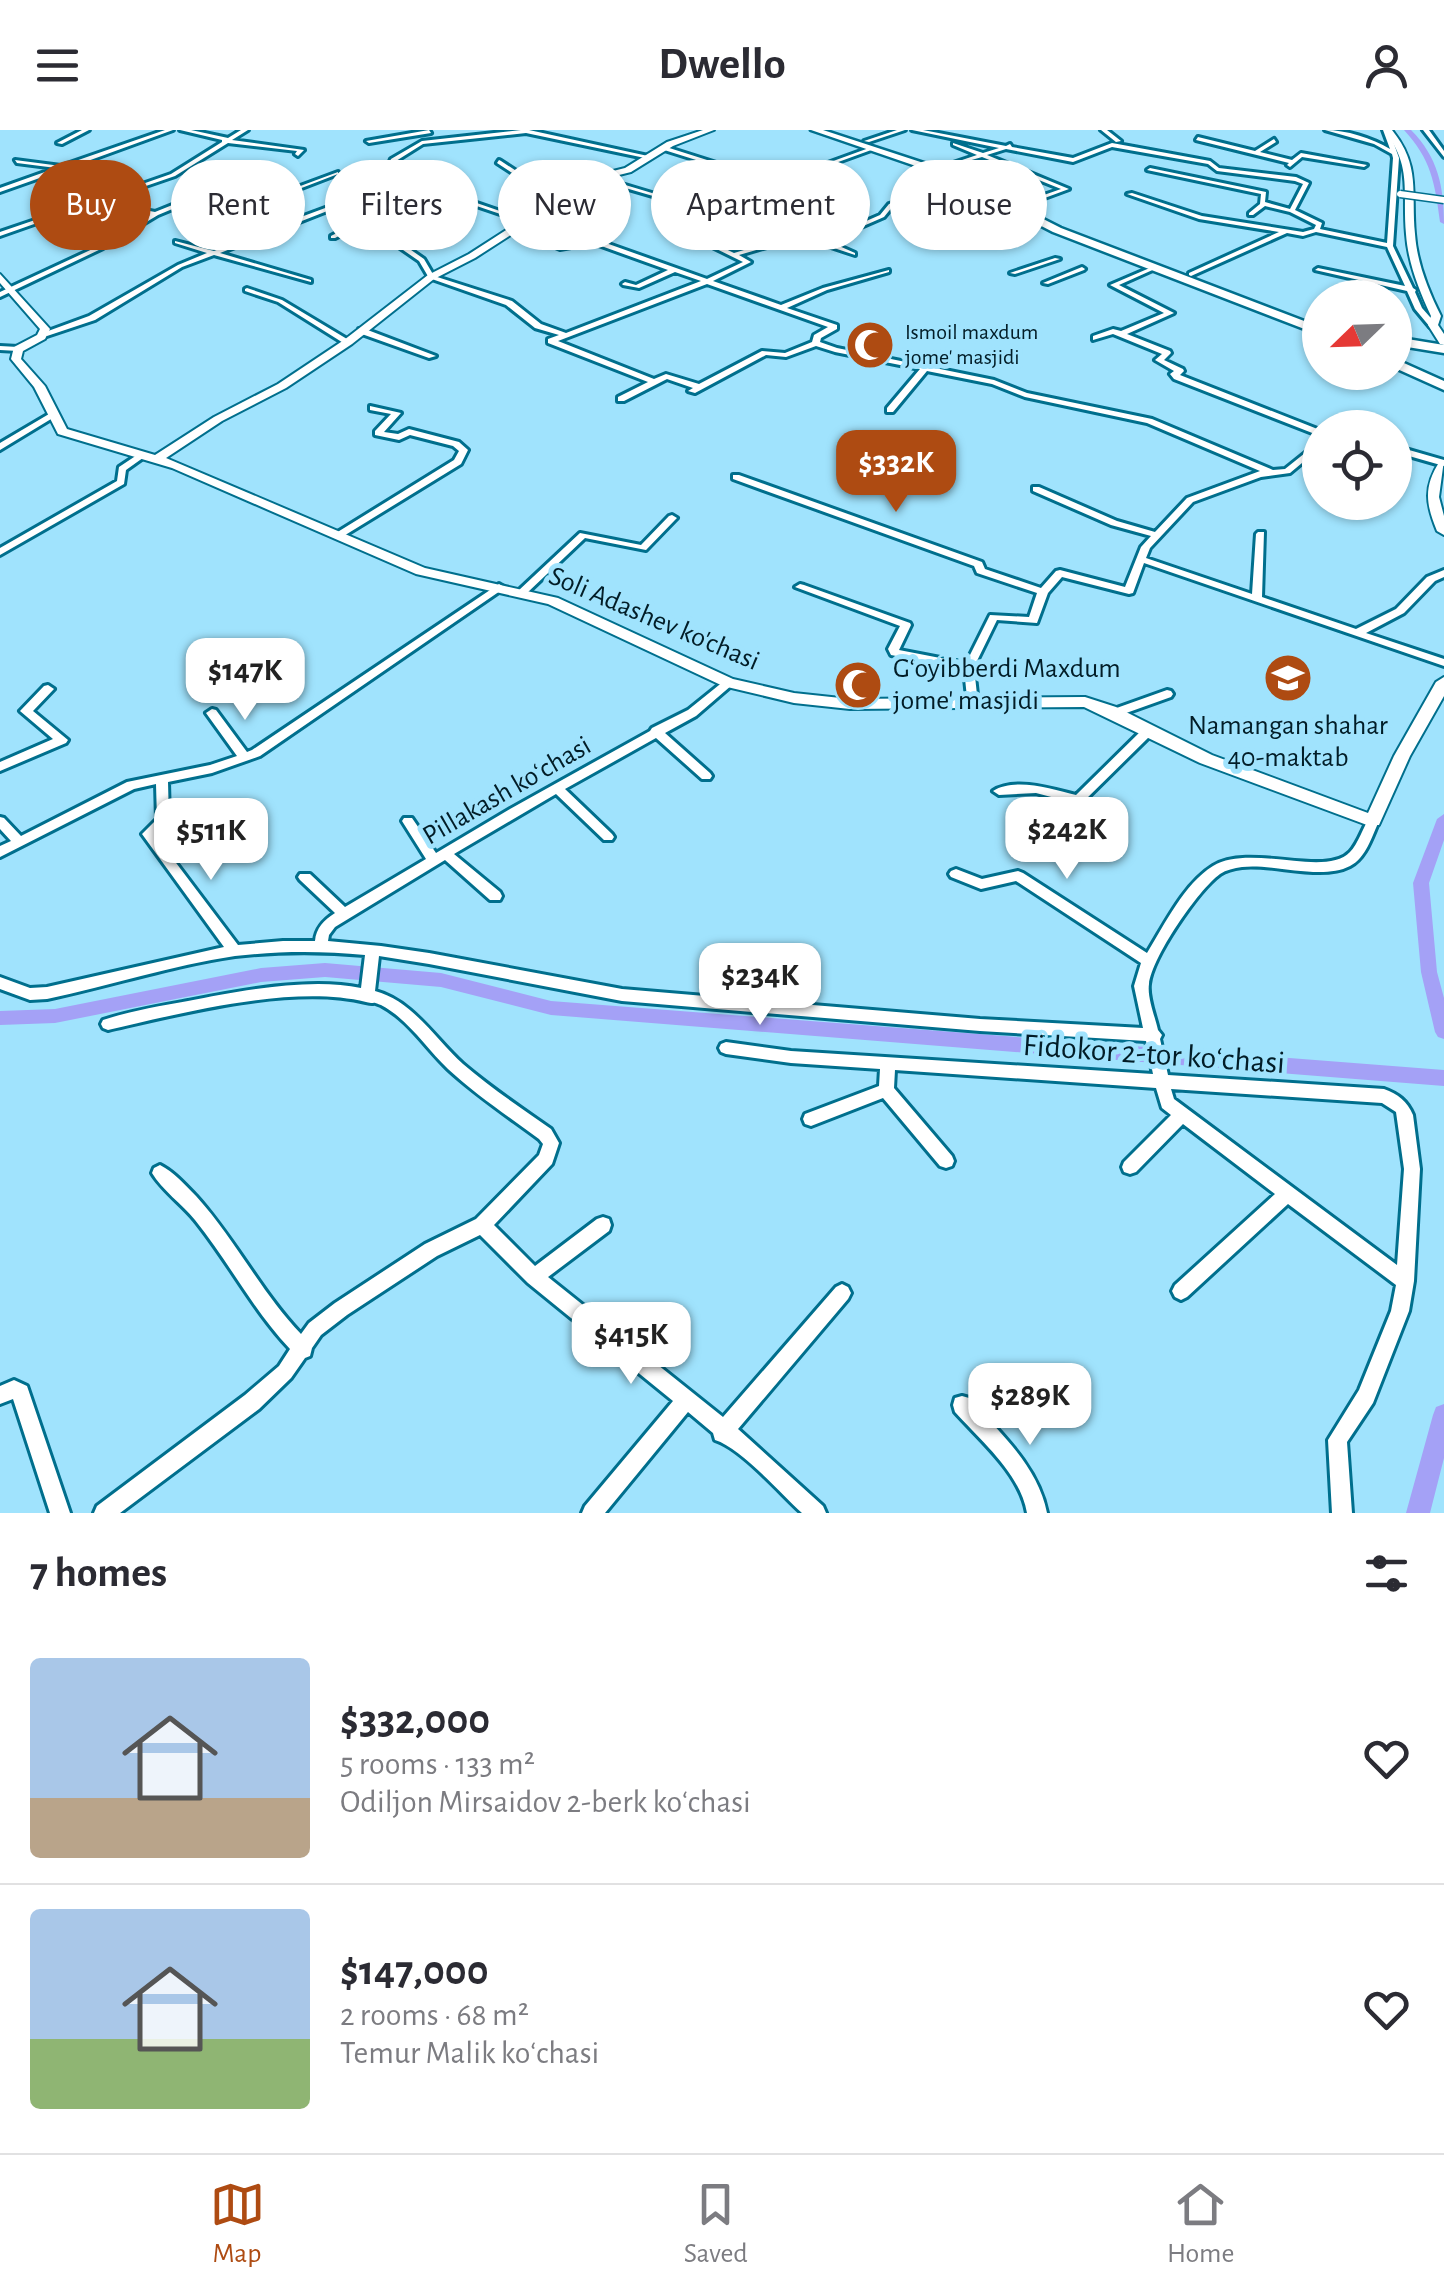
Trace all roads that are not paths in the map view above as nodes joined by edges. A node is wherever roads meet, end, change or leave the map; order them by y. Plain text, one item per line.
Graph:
1 (86, 130) edge
2 (170, 130) edge
3 (183, 130) edge
4 (246, 130) edge
5 (492, 130) edge
6 (710, 130) edge
7 (815, 130) edge
8 (830, 130) edge
9 (904, 130) edge
10 (915, 130) edge
11 (991, 130) edge
12 (1104, 130) edge
13 (1328, 130) edge
14 (1387, 130) edge
15 (1426, 130) edge
16 (426, 131) edge
17 (501, 134) junction
18 (1198, 139) dead end
19 (225, 140) junction
20 (974, 140) junction
21 (369, 141) dead end
22 (442, 141) junction
23 (1274, 141) dead end
24 (60, 142) dead end
25 (1112, 144) junction
26 (869, 145) junction
27 (1010, 146) junction
28 (663, 148) junction
29 (1393, 152) junction
30 (1255, 153) junction
31 (298, 154) dead end
32 (1444, 155) edge
33 (646, 156) junction
34 (982, 158) junction
35 (84, 160) edge
36 (392, 160) edge
37 (701, 160) edge
38 (834, 160) edge
39 (908, 160) edge
40 (922, 160) edge
41 (974, 160) edge
42 (987, 160) edge
43 (17, 161) dead end
44 (1294, 162) junction
45 (30, 163) edge
46 (1364, 165) dead end
47 (631, 168) edge
48 (1150, 170) dead end
49 (1277, 175) junction
50 (30, 179) edge
51 (1047, 182) edge
52 (0, 190) edge
53 (1130, 194) dead end
54 (1398, 194) junction
55 (1047, 198) edge
56 (1444, 200) edge
57 (1264, 204) junction
58 (890, 206) edge
59 (171, 208) edge
60 (1292, 211) junction
61 (156, 214) junction
62 (1251, 214) dead end
63 (1047, 215) edge
64 (870, 220) edge
65 (30, 224) edge
66 (1047, 225) edge
67 (1316, 230) junction
68 (1286, 231) junction
69 (0, 234) edge
70 (1353, 238) junction
71 (498, 239) edge
72 (1390, 246) junction
73 (203, 250) edge
74 (226, 250) edge
75 (408, 250) edge
76 (619, 250) edge
77 (723, 250) edge
78 (751, 250) edge
79 (844, 250) edge
80 (1346, 252) dead end
81 (216, 254) junction
82 (853, 254) dead end
83 (733, 255) junction
84 (1057, 259) dead end
85 (1154, 268) junction
86 (674, 269) junction
87 (1082, 269) dead end
88 (1318, 270) dead end
89 (888, 272) dead end
90 (1014, 273) dead end
91 (1191, 274) junction
92 (0, 277) edge
93 (431, 277) junction
94 (309, 280) dead end
95 (1365, 280) edge
96 (1407, 280) edge
97 (705, 282) junction
98 (1046, 283) dead end
99 (625, 284) dead end
100 (247, 290) dead end
101 (1412, 290) edge
102 (7, 294) edge
103 (783, 308) junction
104 (1302, 316) edge
105 (1302, 324) edge
106 (1433, 324) junction
107 (362, 331) junction
108 (44, 334) junction
109 (1121, 334) junction
110 (565, 335) junction
111 (1096, 338) dead end
112 (348, 342) junction
113 (816, 343) junction
114 (1412, 343) edge
115 (1444, 346) edge
116 (0, 348) edge
117 (18, 349) junction
118 (432, 356) dead end
119 (1412, 365) edge
120 (926, 368) junction
121 (1412, 368) edge
122 (1444, 377) edge
123 (654, 382) junction
124 (1444, 386) edge
125 (621, 398) dead end
126 (374, 408) dead end
127 (890, 410) dead end
128 (52, 416) junction
129 (1302, 426) edge
130 (0, 447) edge
131 (1412, 454) edge
132 (151, 457) junction
133 (1302, 459) edge
134 (1444, 464) edge
135 (1270, 472) junction
136 (736, 478) dead end
137 (1036, 489) dead end
138 (672, 518) dead end
139 (1444, 531) edge
140 (1261, 534) dead end
141 (339, 535) junction
142 (1156, 535) junction
143 (0, 552) edge
144 (1141, 559) junction
145 (1444, 573) edge
146 (499, 587) junction
147 (800, 587) dead end
148 (522, 591) junction
149 (1043, 592) junction
150 (1257, 600) junction
151 (1359, 632) junction
152 (1444, 662) edge
153 (969, 667) junction
154 (1444, 682) edge
155 (728, 683) junction
156 (48, 689) dead end
157 (1168, 694) dead end
158 (972, 704) junction
159 (1115, 712) junction
160 (212, 713) dead end
161 (656, 731) junction
162 (1147, 732) junction
163 (245, 758) junction
164 (0, 767) edge
165 (706, 776) dead end
166 (162, 778) junction
167 (558, 788) junction
168 (999, 791) dead end
169 (408, 820) dead end
170 (0, 821) edge
171 (1373, 821) junction
172 (608, 837) dead end
173 (19, 842) junction
174 (0, 852) edge
175 (440, 858) junction
176 (956, 874) dead end
177 (305, 878) dead end
178 (495, 896) dead end
179 (344, 914) junction
180 (321, 948) junction
181 (235, 951) junction
182 (372, 957) junction
183 (1149, 961) junction
184 (2, 988) edge
185 (367, 994) junction
186 (108, 1024) dead end
187 (1156, 1040) junction
188 (726, 1048) dead end
189 (888, 1064) junction
190 (1161, 1078) junction
191 (886, 1090) junction
192 (1181, 1116) junction
193 (812, 1119) dead end
194 (946, 1160) dead end
195 (1130, 1167) dead end
196 (160, 1173) dead end
197 (1287, 1194) junction
198 (482, 1225) junction
199 (603, 1225) dead end
200 (534, 1277) junction
201 (1405, 1281) junction
202 (1181, 1291) dead end
203 (842, 1293) dead end
204 (304, 1350) junction
205 (0, 1395) edge
206 (685, 1400) junction
207 (962, 1406) dead end
208 (722, 1432) junction
209 (60, 1513) edge
210 (104, 1513) edge
211 (592, 1513) edge
212 (816, 1513) edge
213 (1037, 1513) edge
214 (1342, 1513) edge

1 - 24 street
2 - 35 street
3 - 19 street
4 - 19 street
5 - 17 street
6 - 28 street
7 - 26 main road
8 - 26 main road
9 - 26 street
9 - 34 street
10 - 20 street
11 - 20 street
12 - 25 street
13 - 29 street
14 - 29 street
14 - 106 street
15 - 32 street
16 - 21 street
16 - 22 street
17 - 22 street
17 - 33 street
18 - 30 street
19 - 31 street
19 - 61 street
20 - 27 street
22 - 36 street
23 - 30 street
25 - 27 street
25 - 49 street
26 - 38 street
26 - 39 main road
26 - 40 main road
27 - 34 street
28 - 33 street
28 - 37 street
29 - 54 street
30 - 44 street
33 - 47 street
34 - 41 street
34 - 42 street
43 - 45 street
44 - 46 street
44 - 49 street
48 - 57 street
49 - 60 street
50 - 52 street
51 - 55 street
53 - 68 street
54 - 56 street, bridge
54 - 72 street
57 - 60 street
57 - 62 street
58 - 64 street
59 - 61 street
60 - 67 street
61 - 102 street
63 - 91 main road
65 - 69 street
66 - 85 main road
67 - 68 street
67 - 70 street
68 - 91 street
70 - 72 street
70 - 80 street
71 - 93 street
72 - 96 street
73 - 81 street
74 - 81 street
75 - 93 street
76 - 86 street
77 - 83 street
78 - 83 street
79 - 82 street
81 - 94 street
81 - 108 street
83 - 97 street
84 - 90 street
85 - 105 main road
85 - 109 street
86 - 97 street
86 - 99 street
87 - 98 street
88 - 95 street
89 - 103 street
91 - 104 main road
92 - 102 street
93 - 107 street
93 - 110 street
97 - 103 street
97 - 110 street
100 - 112 street
101 - 106 street
102 - 108 street
103 - 113 street
106 - 115 street
107 - 112 street
107 - 118 street
108 - 117 street
109 - 111 street
109 - 129 street
110 - 123 street
112 - 132 street
113 - 120 street
113 - 123 street
114 - 115 main road
116 - 117 street
117 - 128 street, Soli Adashev ko'chasi
119 - 122 main road
120 - 127 street
120 - 135 street
121 - 124 main road
123 - 125 street
126 - 141 street
128 - 130 street
128 - 132 street, Soli Adashev ko'chasi
131 - 134 street
132 - 141 street, Soli Adashev ko'chasi
132 - 143 street
133 - 135 street
134 - 139 street
135 - 142 street
136 - 149 street
137 - 142 street
138 - 148 street
140 - 150 street
141 - 146 street, Soli Adashev ko'chasi
142 - 144 street
144 - 149 street
144 - 150 street
145 - 151 street
146 - 148 street, Soli Adashev ko'chasi
146 - 163 street
147 - 153 street
148 - 155 street, Soli Adashev ko'chasi
149 - 153 street
150 - 151 street
151 - 152 street
153 - 158 street
154 - 171 street
155 - 158 street, Soli Adashev ko'chasi
155 - 161 street, Pillakash koʻchasi
156 - 164 street
157 - 159 street
158 - 159 street, Soli Adashev ko'chasi
159 - 162 street, Soli Adashev ko'chasi
160 - 163 street
161 - 165 street
161 - 167 street, Pillakash koʻchasi
162 - 168 street
162 - 171 street, Soli Adashev ko'chasi
163 - 166 street
166 - 173 street
166 - 181 street
167 - 172 street
167 - 175 street, Pillakash koʻchasi
169 - 175 street
170 - 173 street
171 - 183 street
173 - 174 street
175 - 178 street
175 - 179 street, Pillakash koʻchasi
176 - 183 street
177 - 179 street
179 - 180 street, Pillakash koʻchasi
180 - 181 street
180 - 182 street
181 - 184 street
182 - 185 street
182 - 187 street
183 - 187 street
185 - 186 street
185 - 198 street
187 - 190 street
188 - 189 street, Fidokor 2-tor koʻchasi
189 - 190 street, Fidokor 2-tor koʻchasi
189 - 191 street
190 - 192 street
190 - 201 street, Fidokor 2-tor koʻchasi
191 - 193 street
191 - 194 street
192 - 195 street
192 - 197 street
196 - 204 street
197 - 201 street
197 - 202 street
198 - 200 street
198 - 204 street
199 - 200 street
200 - 206 street
201 - 214 street, Fidokor 2-tor koʻchasi
203 - 208 street
204 - 210 street
205 - 209 street
206 - 208 street
206 - 211 street
207 - 213 street
208 - 212 street

